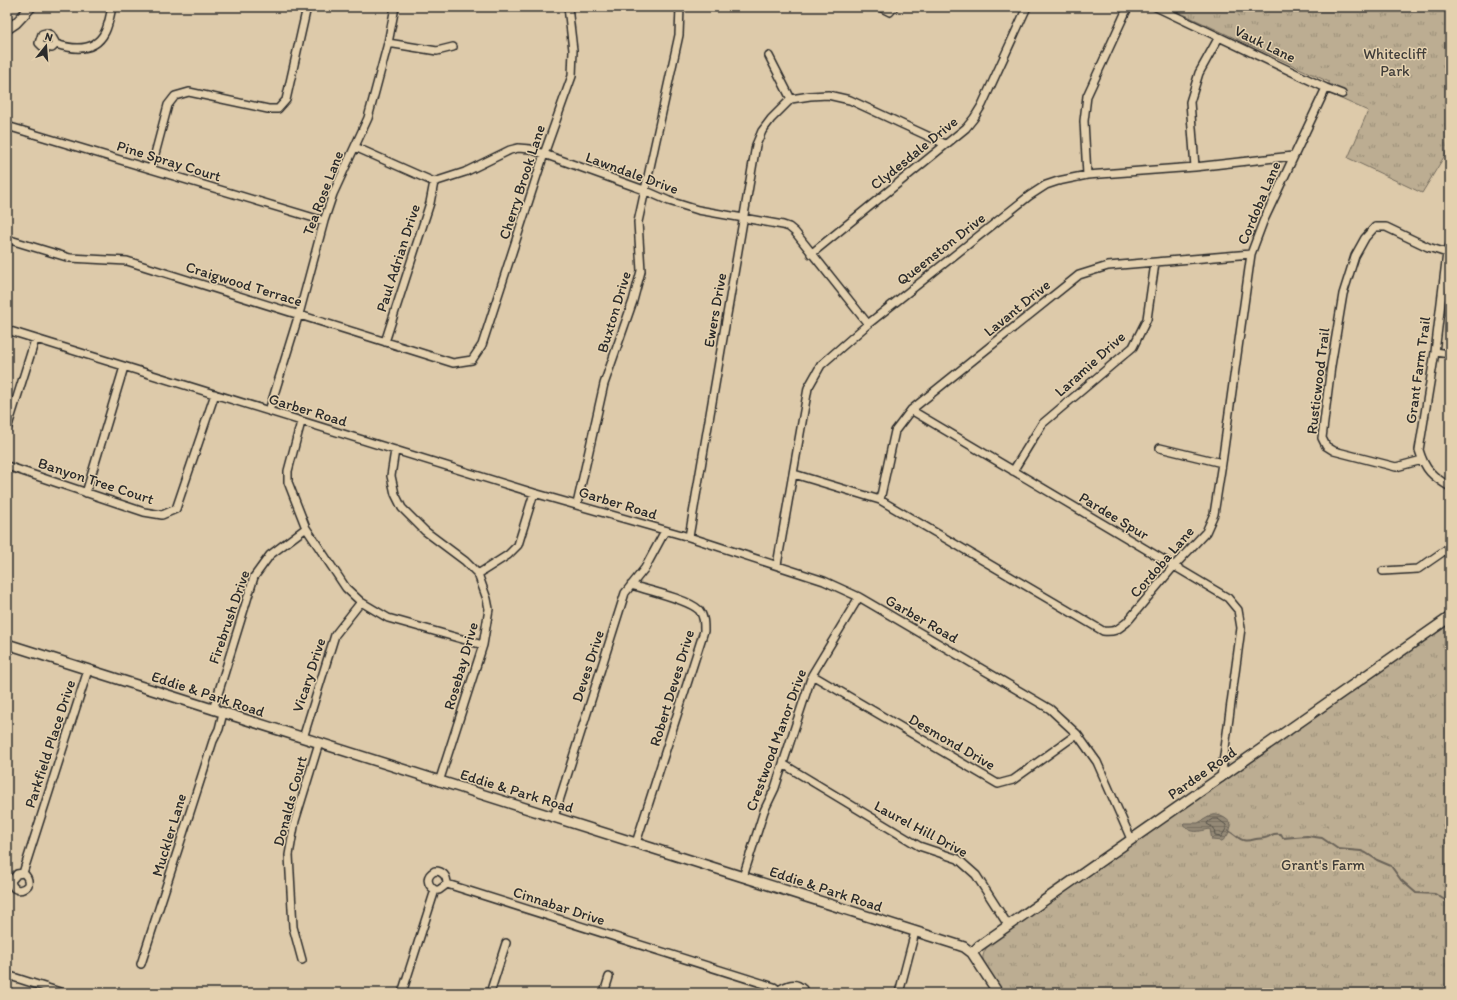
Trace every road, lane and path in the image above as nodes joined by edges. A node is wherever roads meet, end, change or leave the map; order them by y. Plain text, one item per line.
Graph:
1 (30, 7) edge
2 (112, 7) edge
3 (307, 7) edge
4 (395, 7) edge
5 (568, 7) edge
6 (680, 7) edge
7 (880, 7) edge
8 (894, 7) edge
9 (1026, 7) edge
10 (1128, 7) edge
11 (1156, 7) edge
12 (7, 30) edge
13 (1219, 37) junction
14 (388, 43) junction
15 (56, 44) dead end
16 (453, 47) dead end
17 (769, 56) dead end
18 (1326, 88) junction
19 (1342, 94) dead end
20 (791, 99) junction
21 (7, 126) edge
22 (945, 144) junction
23 (355, 147) junction
24 (544, 154) junction
25 (1293, 156) junction
26 (1195, 167) junction
27 (151, 169) junction
28 (1087, 175) junction
29 (434, 182) junction
30 (644, 190) junction
31 (744, 218) junction
32 (324, 220) junction
33 (7, 239) edge
34 (1450, 245) edge
35 (1447, 253) junction
36 (811, 254) junction
37 (1251, 254) junction
38 (1155, 263) junction
39 (299, 314) junction
40 (868, 324) junction
41 (7, 330) edge
42 (35, 340) junction
43 (385, 342) junction
44 (1435, 352) junction
45 (1450, 354) edge
46 (472, 360) joint
47 (124, 367) junction
48 (215, 394) junction
49 (911, 410) junction
50 (269, 411) junction
51 (302, 422) junction
52 (7, 429) edge
53 (1160, 448) dead end
54 (395, 450) junction
55 (1422, 460) junction
56 (1222, 463) junction
57 (7, 466) edge
58 (1013, 471) junction
59 (794, 474) junction
60 (1450, 487) edge
61 (534, 492) junction
62 (86, 493) junction
63 (880, 500) junction
64 (577, 504) junction
65 (306, 528) junction
66 (666, 531) junction
67 (689, 537) junction
68 (1450, 547) edge
69 (777, 565) junction
70 (1174, 566) junction
71 (1383, 571) dead end
72 (478, 574) junction
73 (631, 585) junction
74 (859, 597) junction
75 (361, 602) junction
76 (1450, 617) edge
77 (7, 644) edge
78 (482, 645) junction
79 (88, 670) junction
80 (812, 675) junction
81 (213, 710) junction
82 (223, 713) junction
83 (1077, 734) junction
84 (303, 738) junction
85 (319, 744) junction
86 (782, 764) junction
87 (1221, 778) junction
88 (439, 782) junction
89 (554, 818) junction
90 (1131, 839) junction
91 (636, 844) junction
92 (23, 873) dead end
93 (743, 877) junction
94 (447, 884) junction
95 (435, 890) junction
96 (1008, 925) junction
97 (915, 932) junction
98 (506, 943) dead end
99 (972, 953) junction
100 (302, 960) dead end
101 (141, 964) dead end
102 (7, 975) edge
103 (608, 977) dead end
104 (780, 992) edge
105 (63, 993) edge
106 (402, 993) edge
107 (490, 993) edge
108 (604, 993) edge
109 (803, 993) edge
110 (899, 993) edge
111 (998, 993) edge

1 - 12 street
2 - 15 street
3 - 27 street
4 - 14 street, Tea Rose Lane
5 - 24 street, Cherry Brook Lane
6 - 30 street, Buxton Drive
7 - 8 street
9 - 22 street, Clydesdale Drive
10 - 28 street
11 - 13 street, Vauk Lane
13 - 18 street, Vauk Lane
13 - 26 street
14 - 16 street
14 - 23 street, Tea Rose Lane
17 - 20 street
18 - 19 street, Vauk Lane
18 - 25 street, Cordoba Lane
20 - 22 street
20 - 31 street, Ewers Drive
21 - 27 street, Pine Spray Court
22 - 36 street, Clydesdale Drive
23 - 29 street
23 - 32 street, Tea Rose Lane
24 - 29 street, Lawndale Drive
24 - 30 street, Lawndale Drive
24 - 46 street, Cherry Brook Lane
25 - 26 street, Queenston Drive
25 - 37 street, Cordoba Lane
26 - 28 street, Queenston Drive
27 - 32 street, Pine Spray Court
28 - 40 street, Queenston Drive
29 - 43 street, Paul Adrian Drive
30 - 31 street, Lawndale Drive
30 - 64 street, Buxton Drive
31 - 36 street, Lawndale Drive
31 - 67 street, Ewers Drive
32 - 39 street, Tea Rose Lane
33 - 39 street, Craigwood Terrace
34 - 35 street, Grant Farm Trail
35 - 44 street, Grant Farm Trail
35 - 55 street, Rusticwood Trail
36 - 40 street, Lawndale Drive
37 - 38 street, Lavant Drive
37 - 56 street, Cordoba Lane
38 - 49 street, Lavant Drive
38 - 58 street, Laramie Drive
39 - 43 street, Craigwood Terrace
39 - 50 street, Tea Rose Lane
40 - 59 street, Queenston Drive
41 - 42 street, Garber Road
42 - 47 street, Garber Road
42 - 52 street
43 - 46 street, Craigwood Terrace
44 - 45 street
44 - 55 street, Grant Farm Trail
47 - 48 street, Garber Road
47 - 62 street
48 - 50 street, Garber Road
48 - 62 street, Banyon Tree Court
49 - 58 street, Pardee Spur
49 - 63 street, Lavant Drive
50 - 51 street, Garber Road
51 - 54 street, Garber Road
51 - 65 street
53 - 56 street
54 - 61 street, Garber Road
54 - 72 street, Rosebay Drive
55 - 60 street
56 - 70 street, Cordoba Lane
57 - 62 street, Banyon Tree Court
58 - 70 street, Pardee Spur
59 - 63 street, Cordoba Lane
59 - 69 street, Queenston Drive
61 - 64 street, Garber Road
61 - 72 street
63 - 70 street, Cordoba Lane
64 - 66 street, Garber Road
65 - 75 street
65 - 81 street, Firebrush Drive
66 - 67 street, Garber Road
66 - 73 street, Deves Drive
67 - 69 street, Garber Road
68 - 71 street
69 - 74 street, Garber Road
70 - 87 street, Pardee Spur
72 - 78 street, Rosebay Drive
73 - 89 street, Deves Drive
73 - 91 street, Robert Deves Drive
74 - 80 street, Crestwood Manor Drive
74 - 83 street, Garber Road
75 - 78 street
75 - 84 street, Vicary Drive
76 - 87 street, Pardee Road
77 - 79 street, Eddie & Park Road
78 - 88 street, Rosebay Drive
79 - 81 street, Eddie & Park Road
79 - 92 street, Parkfield Place Drive
80 - 83 street, Desmond Drive
80 - 86 street, Crestwood Manor Drive
81 - 82 street, Eddie & Park Road
82 - 84 street, Eddie & Park Road
82 - 101 street, Muckler Lane
83 - 90 street, Garber Road
84 - 85 street, Eddie & Park Road
85 - 88 street, Eddie & Park Road
85 - 100 street, Donalds Court
86 - 93 street, Crestwood Manor Drive
86 - 96 street, Laurel Hill Drive
87 - 90 street, Pardee Road
88 - 89 street, Eddie & Park Road
89 - 91 street, Eddie & Park Road
90 - 96 street, Pardee Road
91 - 93 street, Eddie & Park Road
93 - 97 street, Eddie & Park Road
94 - 95 street
94 - 95 street
94 - 104 street, Cinnabar Drive
95 - 106 street
96 - 99 street, Pardee Road
97 - 99 street, Eddie & Park Road
97 - 110 street
98 - 107 street
99 - 111 street
102 - 105 street
103 - 108 street
104 - 109 street, Cinnabar Drive

